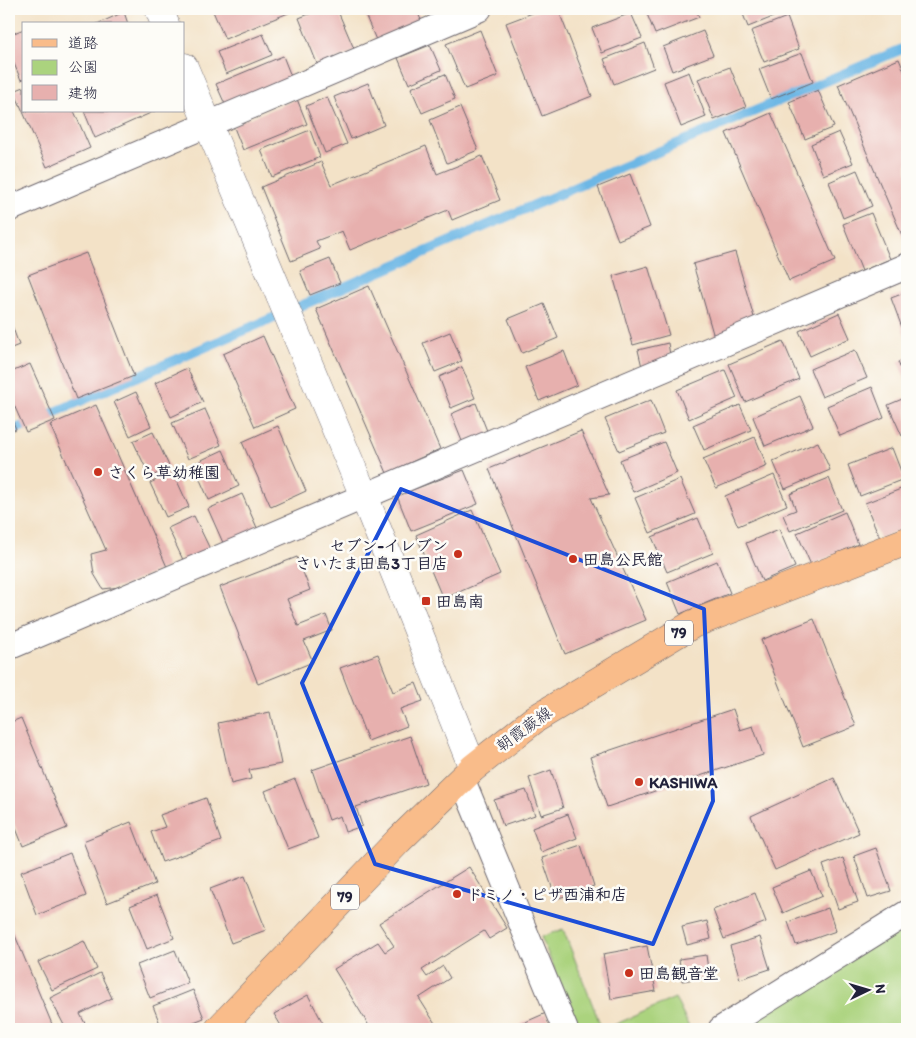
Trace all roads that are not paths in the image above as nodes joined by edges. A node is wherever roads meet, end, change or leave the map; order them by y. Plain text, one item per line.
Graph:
1 (159, 9) edge
2 (479, 9) edge
3 (165, 22) edge
4 (185, 69) edge
5 (208, 125) junction
6 (9, 209) edge
7 (907, 266) edge
8 (364, 496) junction
9 (907, 541) edge
10 (9, 647) edge
11 (468, 773) junction
12 (907, 914) edge
13 (219, 1029) edge
14 (566, 1029) edge
15 (720, 1029) edge

1 - 3 street
2 - 5 street
4 - 5 street
5 - 6 street
5 - 8 street
7 - 8 street
8 - 10 street
8 - 11 street
9 - 11 main road, 朝霞蕨線 / 79
11 - 13 main road, 朝霞蕨線 / 79
11 - 14 street
12 - 15 street

